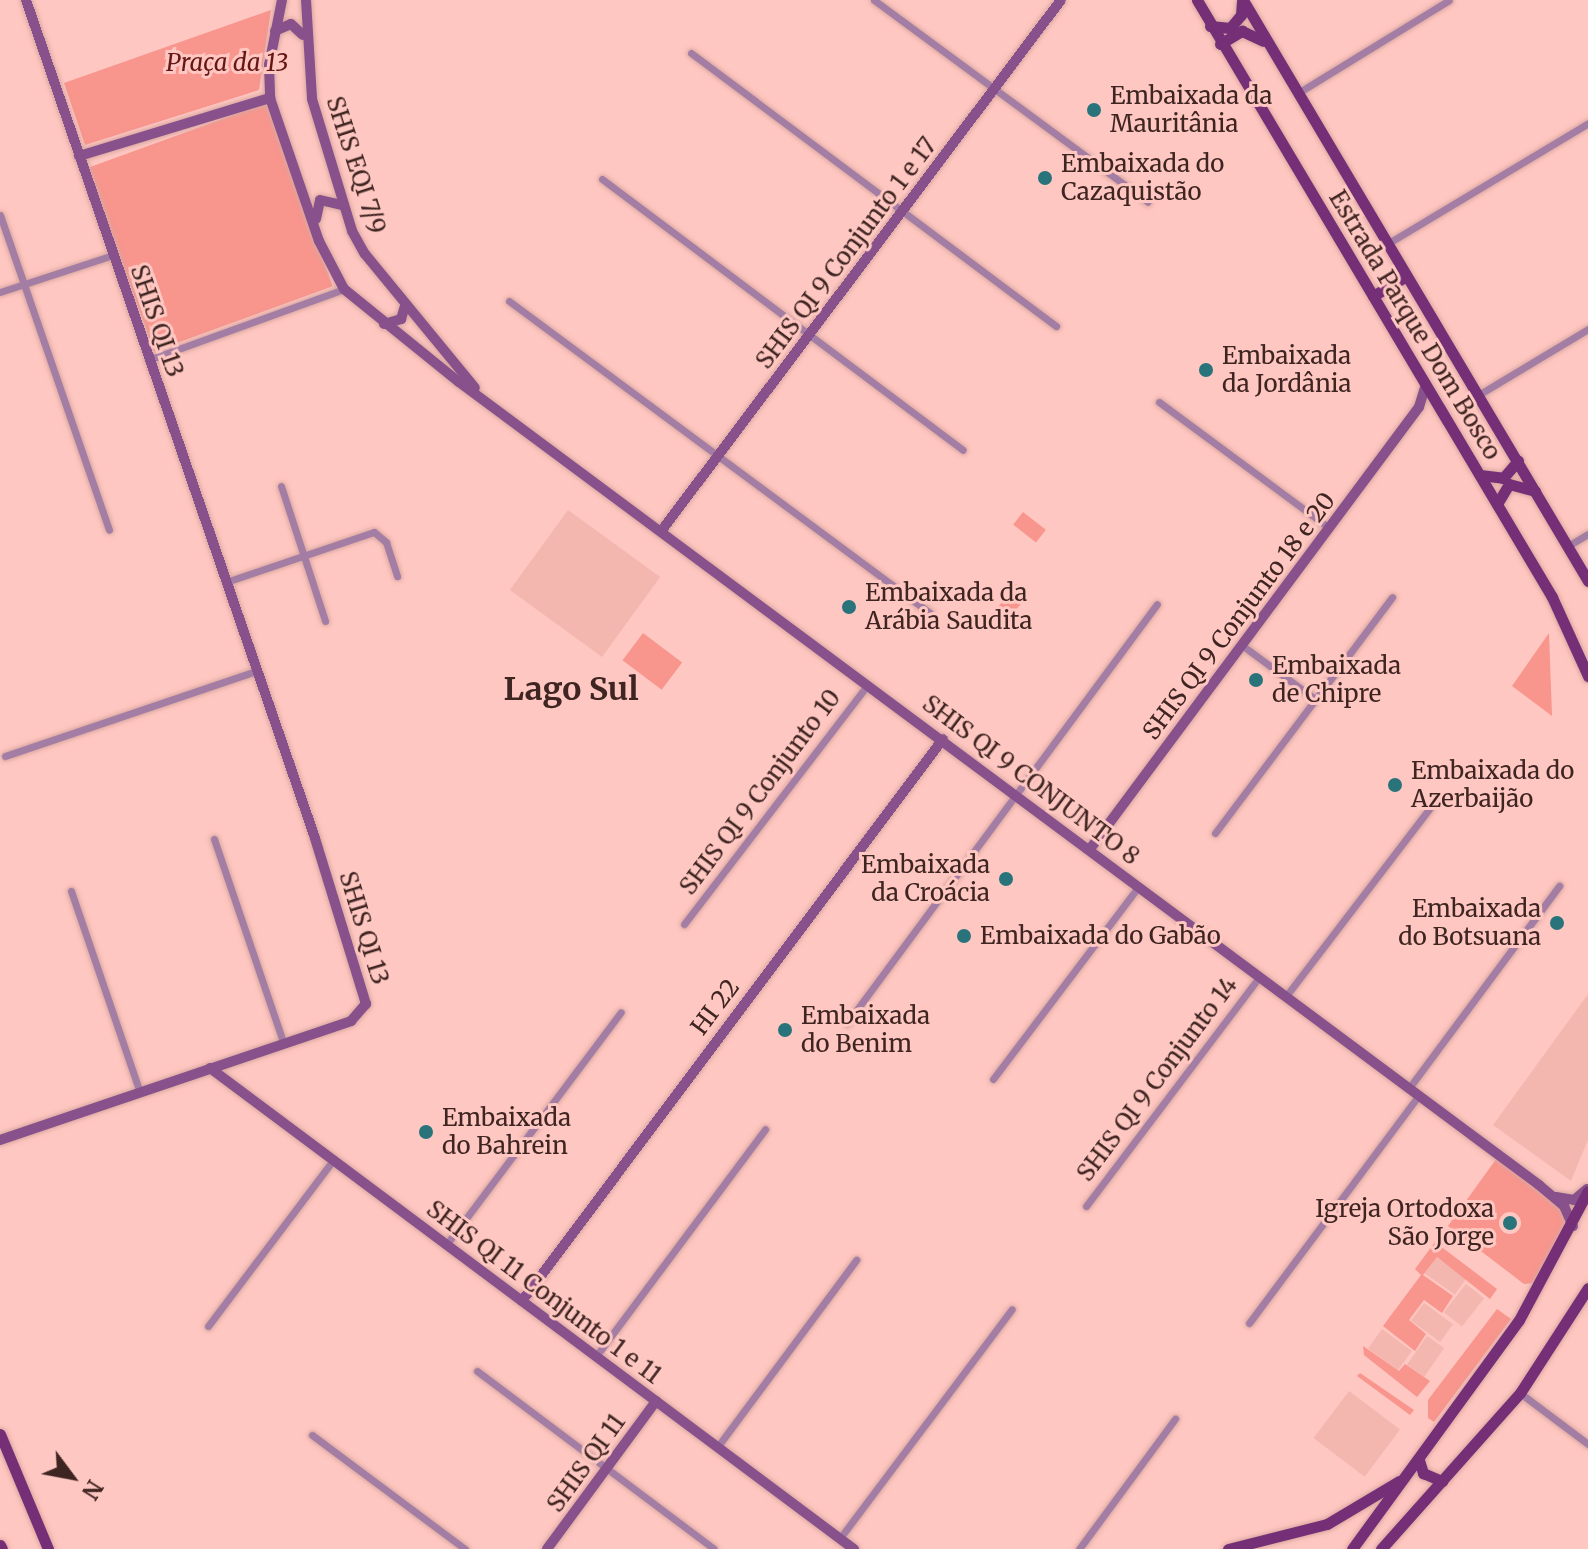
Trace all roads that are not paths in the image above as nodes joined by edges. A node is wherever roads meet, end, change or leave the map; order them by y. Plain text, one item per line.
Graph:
1 (26, 0) edge
2 (282, 0) edge
3 (306, 0) edge
4 (874, 0) edge
5 (1061, 0) edge
6 (1197, 0) edge
7 (1242, 0) edge
8 (1449, 0) edge
9 (1210, 26) junction
10 (275, 31) junction
11 (305, 41) junction
12 (1263, 42) junction
13 (1220, 44) junction
14 (691, 53) dead end
15 (995, 91) junction
16 (1296, 94) junction
17 (270, 98) junction
18 (1588, 123) edge
19 (79, 156) junction
20 (602, 179) dead end
21 (1148, 202) dead end
22 (342, 205) junction
23 (902, 212) junction
24 (0, 215) edge
25 (319, 241) junction
26 (1387, 244) junction
27 (113, 255) junction
28 (1405, 277) junction
29 (24, 284) junction
30 (344, 289) junction
31 (0, 292) edge
32 (1373, 296) junction
33 (509, 301) dead end
34 (405, 306) junction
35 (384, 324) junction
36 (1056, 326) dead end
37 (1588, 329) edge
38 (810, 333) junction
39 (148, 360) junction
40 (1425, 387) junction
41 (1480, 394) junction
42 (481, 395) junction
43 (1159, 402) dead end
44 (1419, 407) junction
45 (1437, 407) junction
46 (963, 450) dead end
47 (718, 456) junction
48 (1518, 461) junction
49 (1480, 475) junction
50 (281, 486) dead end
51 (1535, 492) junction
52 (1497, 504) junction
53 (1328, 527) junction
54 (109, 530) dead end
55 (662, 530) junction
56 (1588, 534) edge
57 (1568, 546) junction
58 (302, 555) junction
59 (397, 576) dead end
60 (1588, 581) edge
61 (224, 583) junction
62 (1392, 597) dead end
63 (1157, 604) dead end
64 (930, 613) dead end
65 (325, 621) dead end
66 (1243, 646) junction
67 (253, 672) junction
68 (1588, 676) edge
69 (868, 684) junction
70 (1315, 699) junction
71 (943, 739) junction
72 (5, 756) dead end
73 (1016, 795) junction
74 (1432, 805) dead end
75 (1215, 833) dead end
76 (214, 839) dead end
77 (1090, 849) junction
78 (1139, 886) junction
79 (1559, 886) dead end
80 (71, 891) dead end
81 (684, 924) dead end
82 (1260, 976) junction
83 (1286, 996) junction
84 (621, 1012) dead end
85 (847, 1023) dead end
86 (283, 1042) junction
87 (210, 1068) junction
88 (993, 1079) dead end
89 (1409, 1088) junction
90 (140, 1092) junction
91 (1419, 1095) junction
92 (765, 1129) dead end
93 (0, 1140) edge
94 (334, 1159) junction
95 (1588, 1189) edge
96 (1556, 1197) junction
97 (1086, 1206) dead end
98 (1573, 1226) junction
99 (446, 1245) junction
100 (856, 1260) dead end
101 (1588, 1288) edge
102 (522, 1301) junction
103 (1012, 1309) dead end
104 (1249, 1323) dead end
105 (208, 1326) dead end
106 (596, 1356) junction
107 (477, 1371) dead end
108 (1520, 1393) junction
109 (656, 1401) junction
110 (1175, 1419) dead end
111 (0, 1434) edge
112 (312, 1435) dead end
113 (1588, 1444) edge
114 (718, 1446) junction
115 (1419, 1460) junction
116 (607, 1470) junction
117 (1406, 1476) junction
118 (1442, 1481) junction
119 (840, 1538) junction
120 (1385, 1548) edge
121 (48, 1549) edge
122 (465, 1549) edge
123 (547, 1549) edge
124 (714, 1549) edge
125 (854, 1549) edge
126 (1079, 1549) edge
127 (1228, 1549) edge
128 (1352, 1549) edge

1 - 19 street, SHIS QI 13
2 - 10 street
3 - 11 street, SHIS EQI 7/9
4 - 15 street
5 - 15 street, SHIS QI 9 Conjunto 1 e 17
6 - 9 main road, Estrada Parque Dom Bosco
7 - 9 main road
7 - 12 main road, Estrada Parque Dom Bosco
8 - 16 street
9 - 13 main road, Estrada Parque Dom Bosco
10 - 11 street
10 - 17 street
11 - 22 street, SHIS EQI 7/9
12 - 13 main road
12 - 16 main road, Estrada Parque Dom Bosco
13 - 32 main road, Estrada Parque Dom Bosco
14 - 23 street
15 - 21 street
15 - 23 street, SHIS QI 9 Conjunto 1 e 17
16 - 26 main road, Estrada Parque Dom Bosco
17 - 19 street
17 - 25 street
18 - 26 street
19 - 27 street, SHIS QI 13
20 - 38 street
22 - 25 street
22 - 34 street, SHIS EQI 7/9
23 - 36 street
23 - 38 street, SHIS QI 9 Conjunto 1 e 17
24 - 29 street
25 - 30 street
26 - 28 main road, Estrada Parque Dom Bosco
27 - 29 street, SHIS QI 13
27 - 39 street, SHIS QI 13
28 - 32 main road
28 - 41 main road, Estrada Parque Dom Bosco
29 - 31 street, SHIS QI 13
29 - 54 street
30 - 35 street
30 - 39 street
32 - 40 main road, Estrada Parque Dom Bosco
33 - 47 street
34 - 35 street
34 - 42 street, SHIS EQI 7/9
35 - 42 street
37 - 41 street
38 - 46 street
38 - 47 street, SHIS QI 9 Conjunto 1 e 17
39 - 61 street, SHIS QI 13
40 - 44 street, SHIS QI 9 Conjunto 18 e 20
40 - 45 main road, Estrada Parque Dom Bosco
41 - 48 main road, Estrada Parque Dom Bosco
42 - 55 street, SHIS QI 9 CONJUNTO 8
43 - 53 street
44 - 45 street
44 - 53 street, SHIS QI 9 Conjunto 18 e 20
45 - 49 main road, Estrada Parque Dom Bosco
47 - 55 street, SHIS QI 9 Conjunto 1 e 17
47 - 64 street
48 - 49 main road
48 - 51 main road, Estrada Parque Dom Bosco
49 - 52 main road, Estrada Parque Dom Bosco
50 - 58 street
51 - 52 main road
51 - 57 main road, Estrada Parque Dom Bosco
52 - 68 main road, Estrada Parque Dom Bosco
53 - 66 street, SHIS QI 9 Conjunto 18 e 20
55 - 69 street, SHIS QI 9 CONJUNTO 8
56 - 57 street
57 - 60 main road, Estrada Parque Dom Bosco
58 - 59 street
58 - 61 street
58 - 65 street
61 - 67 street, SHIS QI 13
62 - 70 street
63 - 73 street
66 - 70 street
66 - 77 street, SHIS QI 9 Conjunto 18 e 20
67 - 72 street
67 - 86 street, SHIS QI 13
69 - 71 street, SHIS QI 9 CONJUNTO 8
69 - 81 street, SHIS QI 9 Conjunto 10
70 - 75 street
71 - 73 street, SHIS QI 9 CONJUNTO 8
71 - 102 street, HI 22
73 - 77 street, SHIS QI 9 CONJUNTO 8
73 - 85 street
74 - 83 street
76 - 86 street
77 - 78 street, SHIS QI 9 CONJUNTO 8
78 - 82 street, SHIS QI 9 CONJUNTO 8
78 - 88 street
79 - 89 street
80 - 90 street
82 - 83 street, SHIS QI 9 CONJUNTO 8
82 - 97 street, SHIS QI 9 Conjunto 14
83 - 89 street, SHIS QI 9 CONJUNTO 8
84 - 99 street
86 - 87 street, SHIS QI 13
87 - 90 street, SHIS QI 13
87 - 94 street, SHIS QI 11 Conjunto 1 e 11
89 - 91 street, SHIS QI 9 CONJUNTO 8
90 - 93 street, SHIS QI 13
91 - 96 street, SHIS QI 9 CONJUNTO 8
91 - 104 street
92 - 106 street
94 - 99 street, SHIS QI 11 Conjunto 1 e 11
94 - 105 street
95 - 96 street
95 - 98 main road
96 - 98 street
98 - 115 main road
99 - 102 street, SHIS QI 11 Conjunto 1 e 11
100 - 114 street
101 - 108 main road
102 - 106 street, SHIS QI 11 Conjunto 1 e 11
103 - 119 street
106 - 109 street, SHIS QI 11 Conjunto 1 e 11
107 - 116 street
108 - 113 street
108 - 118 main road
109 - 114 street, SHIS QI 11 Conjunto 1 e 11
109 - 116 street, SHIS QI 11
110 - 126 street
111 - 121 main road
112 - 122 street
114 - 119 street, SHIS QI 11 Conjunto 1 e 11
115 - 117 main road
115 - 118 main road
116 - 123 street, SHIS QI 11
116 - 124 street
117 - 127 main road
117 - 128 main road
118 - 120 main road
119 - 125 street, SHIS QI 11 Conjunto 1 e 11

